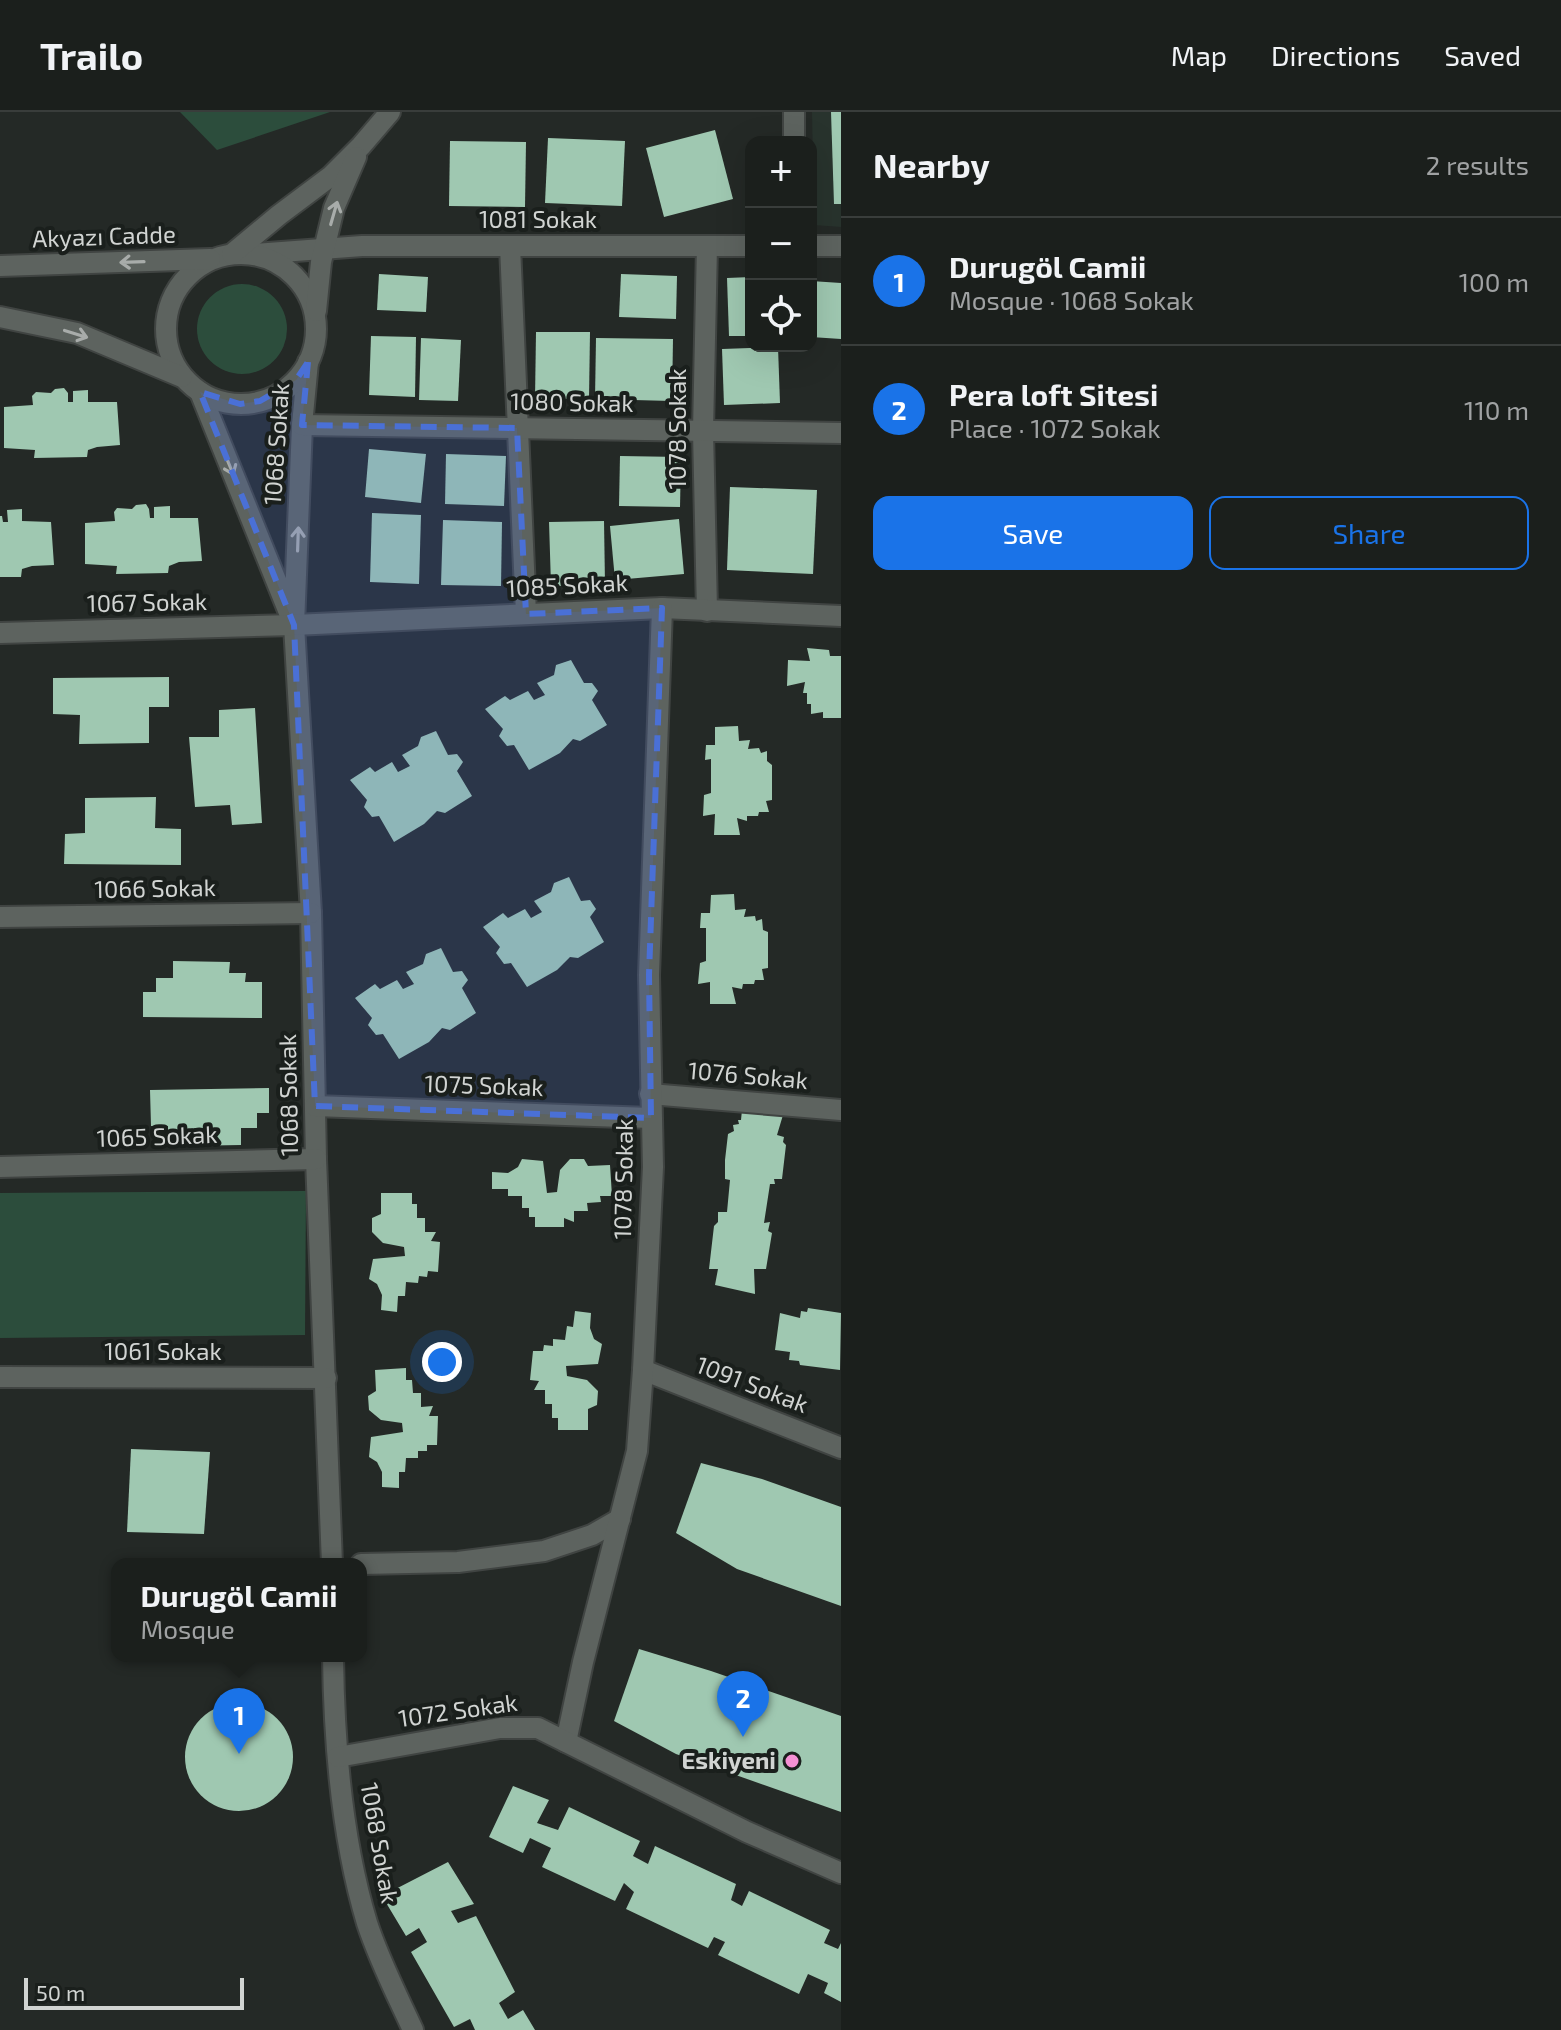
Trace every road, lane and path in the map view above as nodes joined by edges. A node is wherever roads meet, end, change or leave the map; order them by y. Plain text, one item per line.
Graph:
1 (390, 112) edge
2 (794, 112) edge
3 (794, 136) edge
4 (361, 146) junction
5 (510, 246) junction
6 (707, 246) junction
7 (745, 246) edge
8 (817, 246) edge
9 (841, 246) edge
10 (325, 249) junction
11 (232, 254) junction
12 (255, 254) junction
13 (210, 259) junction
14 (0, 266) edge
15 (0, 317) edge
16 (316, 317) junction
17 (308, 362) junction
18 (182, 377) junction
19 (200, 392) junction
20 (302, 425) junction
21 (517, 428) junction
22 (703, 431) junction
23 (841, 433) edge
24 (662, 608) junction
25 (707, 611) junction
26 (526, 614) junction
27 (841, 616) edge
28 (294, 625) junction
29 (0, 633) edge
30 (311, 913) junction
31 (0, 917) edge
32 (650, 1094) junction
33 (315, 1106) junction
34 (841, 1110) edge
35 (651, 1118) junction
36 (316, 1159) junction
37 (0, 1167) edge
38 (643, 1370) junction
39 (0, 1377) edge
40 (326, 1378) junction
41 (841, 1448) edge
42 (620, 1519) junction
43 (339, 1558) edge
44 (367, 1564) edge
45 (333, 1662) edge
46 (566, 1742) junction
47 (338, 1757) junction
48 (841, 1873) edge
49 (413, 2030) edge

1 - 4 street
2 - 3 street
10 -> 4 street
4 - 11 street
5 - 6 street, 1081 Sokak
5 - 10 street, 1081 Sokak
5 - 21 street
6 - 7 street, 1081 Sokak
6 - 22 street, 1078 Sokak
8 - 9 street
10 - 12 street, 1081 Sokak
10 - 16 street
11 - 12 street
11 - 13 street
12 - 16 street
13 -> 14 street, Akyazı Cadde
13 - 18 street
15 -> 18 street
16 - 17 street
17 - 19 street
17 - 20 street, 1068 Sokak
18 - 19 street
19 -> 28 street, 1068 Sokak
20 - 21 street, 1080 Sokak
28 -> 20 street, 1068 Sokak
21 - 22 street, 1080 Sokak
21 - 26 street
22 - 23 street, 1080 Sokak
22 - 25 street, 1078 Sokak
24 - 25 street, 1085 Sokak
24 - 26 street, 1085 Sokak
24 - 32 street, 1078 Sokak
25 - 27 street, 1085 Sokak
26 - 28 street, 1085 Sokak
28 - 29 street, 1067 Sokak
28 - 30 street, 1068 Sokak
30 - 31 street, 1066 Sokak
30 - 33 street, 1068 Sokak
32 - 34 street, 1076 Sokak
32 - 35 street, 1078 Sokak
33 - 35 street, 1075 Sokak
33 - 36 street, 1068 Sokak
35 - 38 street, 1078 Sokak
36 - 37 street, 1065 Sokak
36 - 40 street, 1068 Sokak
38 - 41 street, 1091 Sokak
38 - 42 street, 1078 Sokak
39 - 40 street, 1061 Sokak
40 - 43 street, 1068 Sokak
42 - 44 street
42 - 46 street, 1078 Sokak
45 - 47 street, 1068 Sokak
46 - 47 street, 1072 Sokak
46 - 48 street, 1072 Sokak
47 - 49 street, 1068 Sokak

